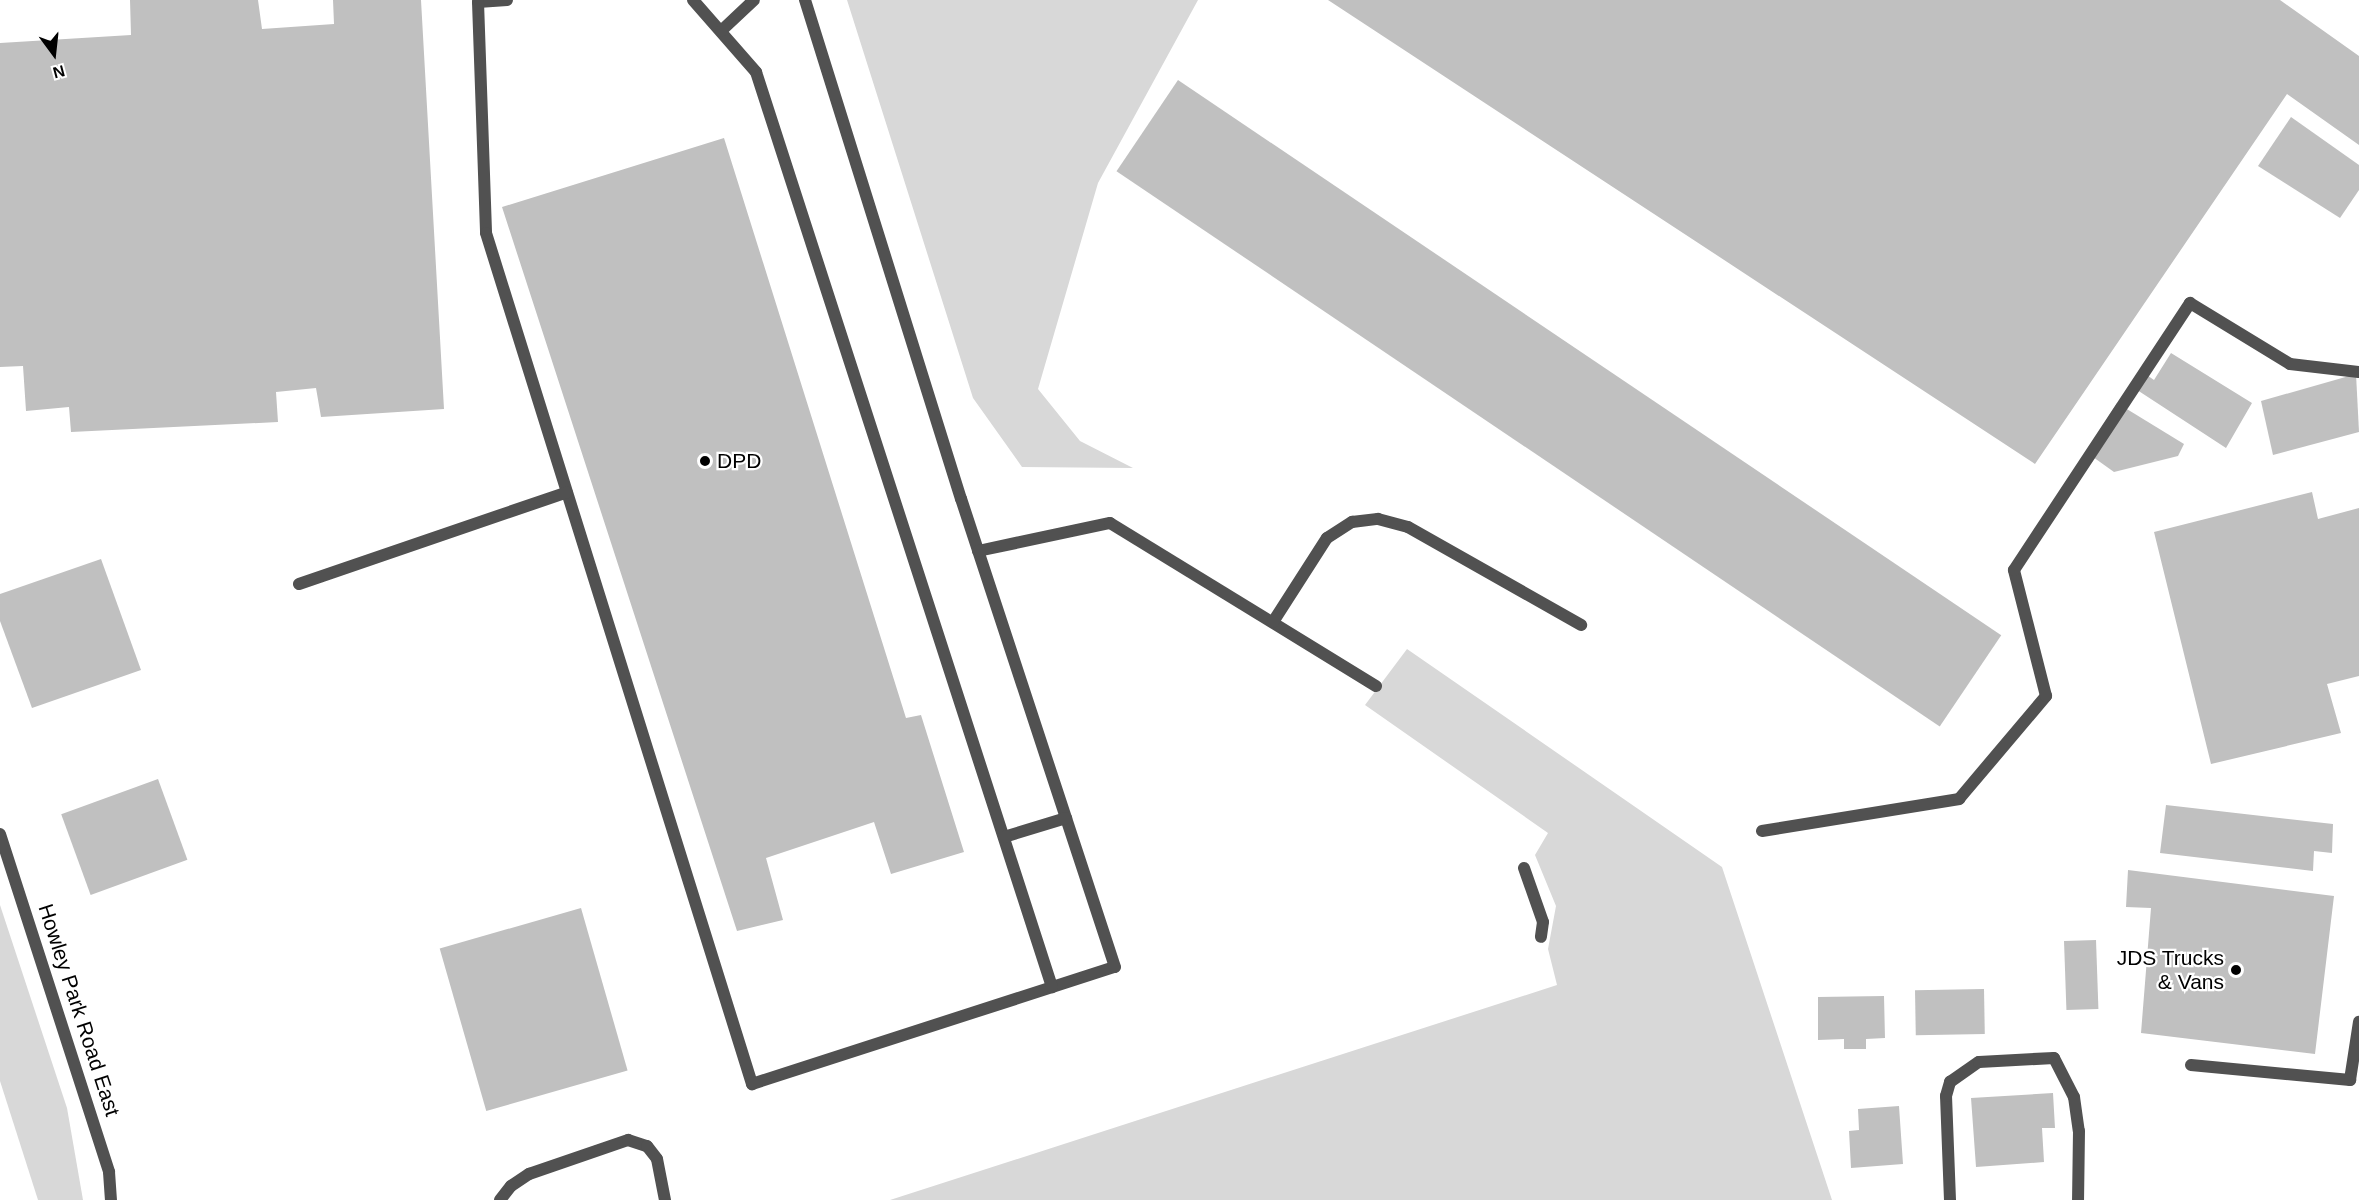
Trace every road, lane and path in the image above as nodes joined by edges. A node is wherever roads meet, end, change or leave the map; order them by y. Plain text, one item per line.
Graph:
1 (507, 0) edge
2 (693, 0) edge
3 (754, 0) edge
4 (805, 0) edge
5 (721, 31) junction
6 (2359, 372) edge
7 (567, 492) junction
8 (978, 551) junction
9 (299, 584) dead end
10 (1273, 622) junction
11 (1581, 625) dead end
12 (1376, 686) dead end
13 (1066, 818) junction
14 (1762, 831) dead end
15 (0, 834) edge
16 (1004, 837) junction
17 (1524, 868) dead end
18 (1541, 937) dead end
19 (1052, 987) junction
20 (2359, 1022) edge
21 (2191, 1065) dead end
22 (111, 1200) edge
23 (500, 1200) edge
24 (665, 1200) edge
25 (1950, 1200) edge
26 (2078, 1200) edge

1 - 7 street
2 - 5 street
3 - 5 street
4 - 8 street
5 - 16 street
6 - 14 street
7 - 9 street
7 - 19 street
8 - 10 street
8 - 13 street
10 - 11 street
10 - 12 street
13 - 16 street
13 - 19 street
15 - 22 street, Howley Park Road East
16 - 19 street
17 - 18 street
20 - 21 street
23 - 24 street
25 - 26 street

